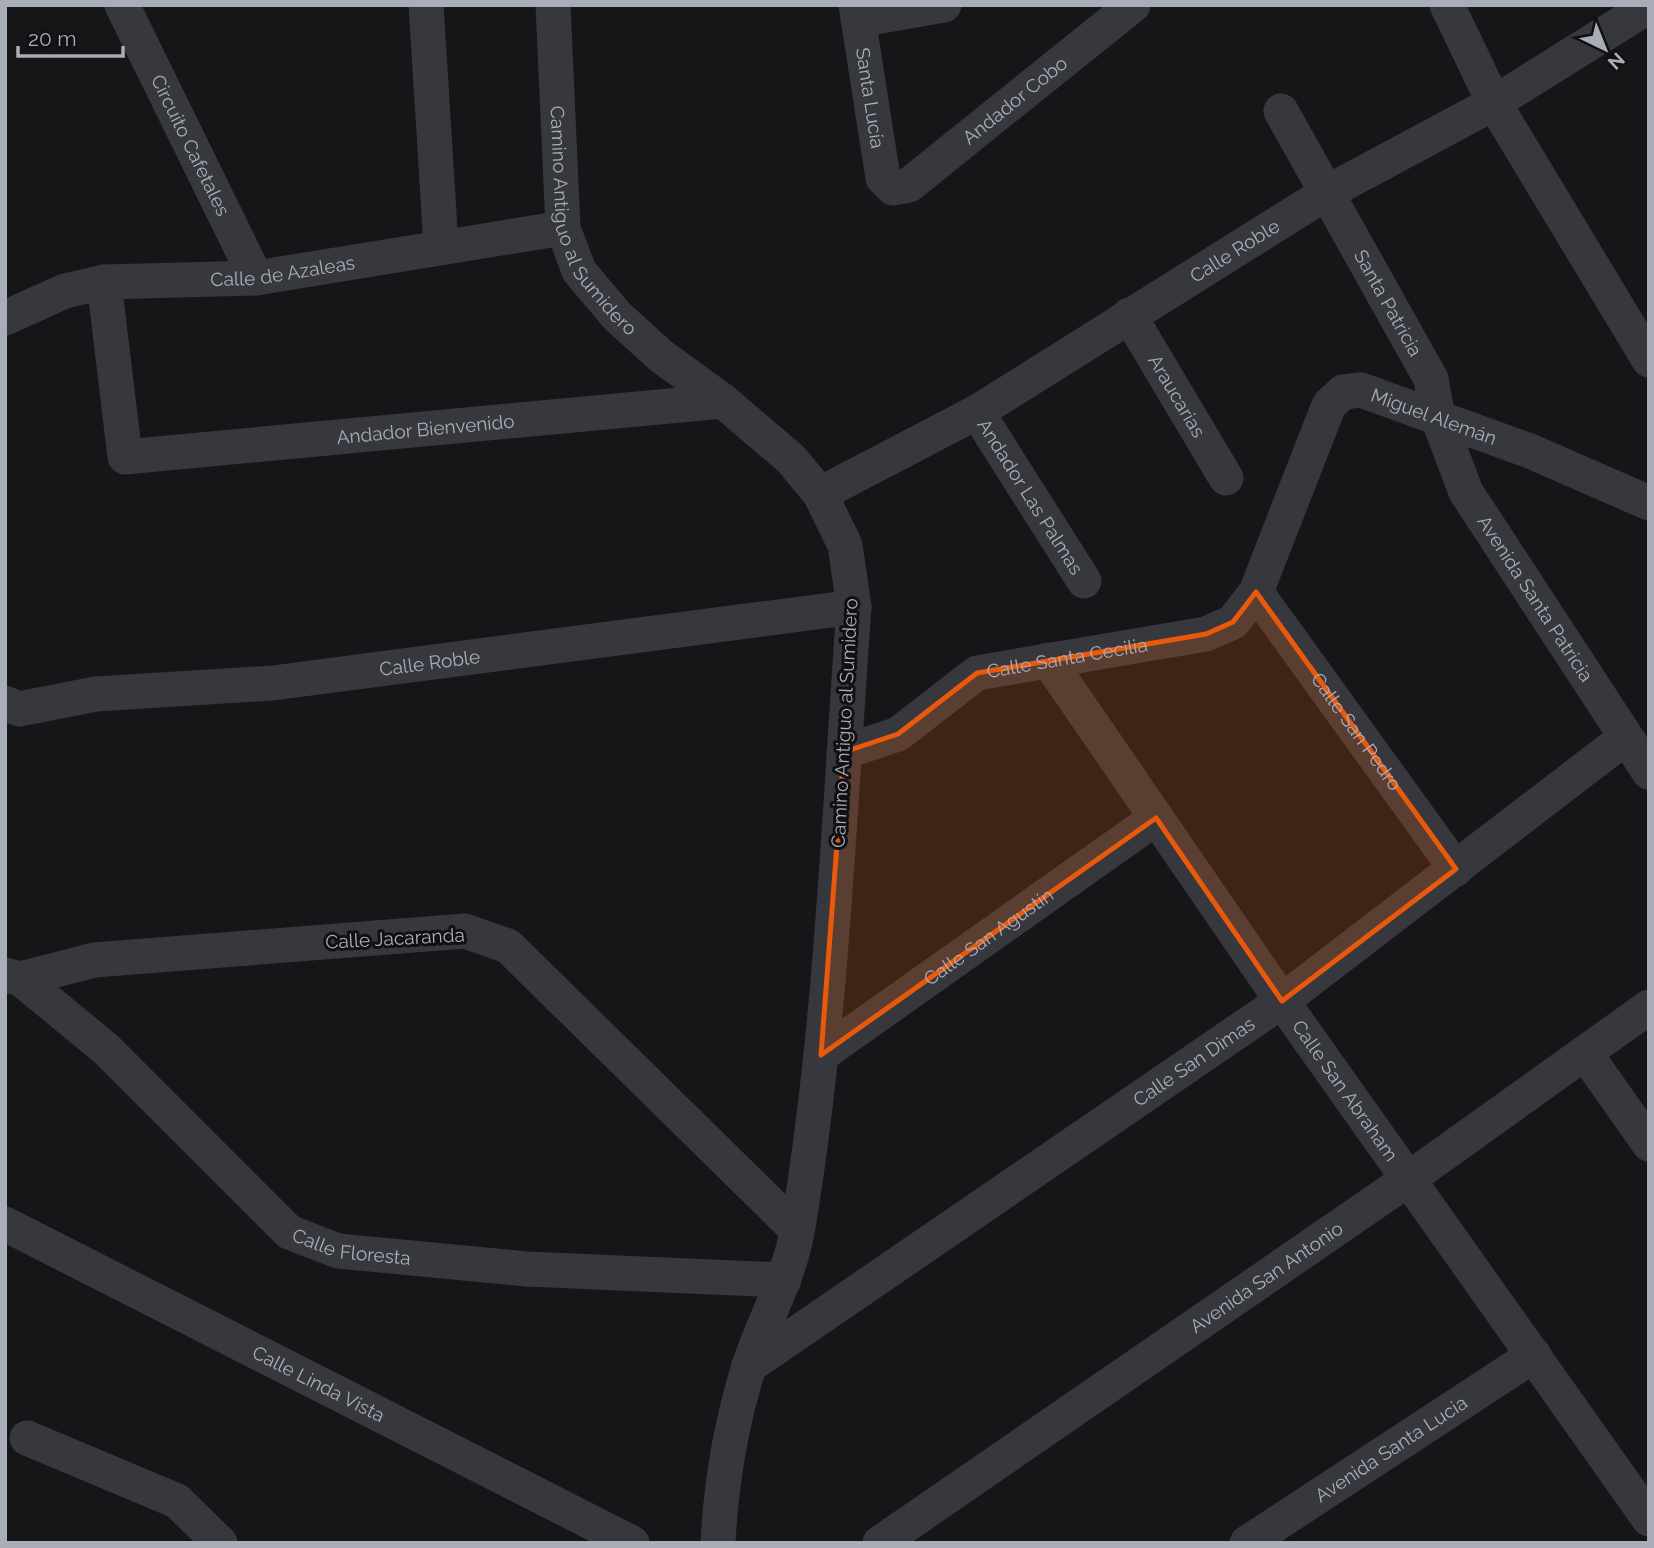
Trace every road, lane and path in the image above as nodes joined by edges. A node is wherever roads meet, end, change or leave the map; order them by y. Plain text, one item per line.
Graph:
1 (426, 5) edge
2 (553, 5) edge
3 (944, 5) edge
4 (1133, 5) edge
5 (1447, 5) edge
6 (1649, 6) edge
7 (131, 7) edge
8 (857, 13) edge
9 (1494, 103) junction
10 (1281, 111) dead end
11 (893, 188) joint
12 (1328, 192) junction
13 (564, 228) junction
14 (441, 246) junction
15 (256, 278) junction
16 (104, 282) junction
17 (1129, 315) junction
18 (5, 318) edge
19 (1649, 360) edge
20 (723, 401) junction
21 (976, 412) junction
22 (1438, 418) junction
23 (1226, 478) dead end
24 (820, 494) junction
25 (1649, 503) edge
26 (1084, 581) dead end
27 (1256, 592) junction
28 (854, 607) junction
29 (1048, 660) junction
30 (5, 703) edge
31 (1625, 738) junction
32 (844, 752) junction
33 (1649, 772) edge
34 (1156, 818) junction
35 (1456, 869) junction
36 (13, 977) edge
37 (1282, 1001) junction
38 (1649, 1007) edge
39 (1585, 1053) junction
40 (821, 1055) junction
41 (1649, 1144) edge
42 (1408, 1180) junction
43 (5, 1224) edge
44 (797, 1230) junction
45 (784, 1280) junction
46 (1534, 1355) junction
47 (749, 1366) junction
48 (27, 1438) dead end
49 (1649, 1519) edge
50 (220, 1543) edge
51 (632, 1543) edge
52 (718, 1543) edge
53 (880, 1543) edge
54 (1247, 1543) edge

1 - 14 street
2 - 13 street, Camino Antiguo al Sumidero
3 - 8 street
4 - 11 street, Andador Cobo
5 - 9 street
6 - 9 street, Calle Roble
7 - 15 street, Circuito Cafetales
8 - 11 street, Santa Lucía
9 - 12 street, Calle Roble
9 - 19 street
10 - 12 street, Santa Patricia
12 - 17 street, Calle Roble
12 - 22 street, Santa Patricia
13 - 14 street, Calle de Azaleas
13 - 20 street, Camino Antiguo al Sumidero
14 - 15 street, Calle de Azaleas
15 - 16 street, Calle de Azaleas
16 - 18 street, Calle de Azaleas
16 - 20 street, Andador Bienvenido
17 - 21 street, Calle Roble
17 - 23 street, Araucarias
20 - 24 street, Camino Antiguo al Sumidero
21 - 24 street, Calle Roble
21 - 26 street, Andador Las Palmas
22 - 25 street, Miguel Alemán
22 - 27 street, Miguel Alemán
22 - 31 street, Avenida Santa Patricia
24 - 28 street, Camino Antiguo al Sumidero
27 - 29 street, Calle Santa Cecilia
27 - 35 street, Calle San Pedro
28 - 30 street, Calle Roble
28 - 32 street, Camino Antiguo al Sumidero
29 - 32 street, Calle Santa Cecilia
29 - 34 street, Calle San Abraham
31 - 33 street, Avenida Santa Patricia
31 - 35 street, Calle San Dimas
32 - 40 street, Camino Antiguo al Sumidero
34 - 37 street, Calle San Abraham
34 - 40 street, Calle San Agustín
35 - 37 street, Calle San Dimas
36 - 44 street, Calle Jacaranda
36 - 45 street, Calle Floresta
37 - 42 street, Calle San Abraham
37 - 47 street, Calle San Dimas
38 - 39 street, Avenida San Antonio
39 - 41 street
39 - 42 street, Avenida San Antonio
40 - 44 street, Camino Antiguo al Sumidero
42 - 46 street, Calle San Abraham
42 - 53 street, Avenida San Antonio
43 - 51 street, Calle Linda Vista
44 - 45 street, Camino Antiguo al Sumidero
45 - 47 street, Camino Antiguo al Sumidero
46 - 49 street, Calle San Abraham
46 - 54 street, Avenida Santa Lucia
47 - 52 street, Camino Antiguo al Sumidero
48 - 50 street

